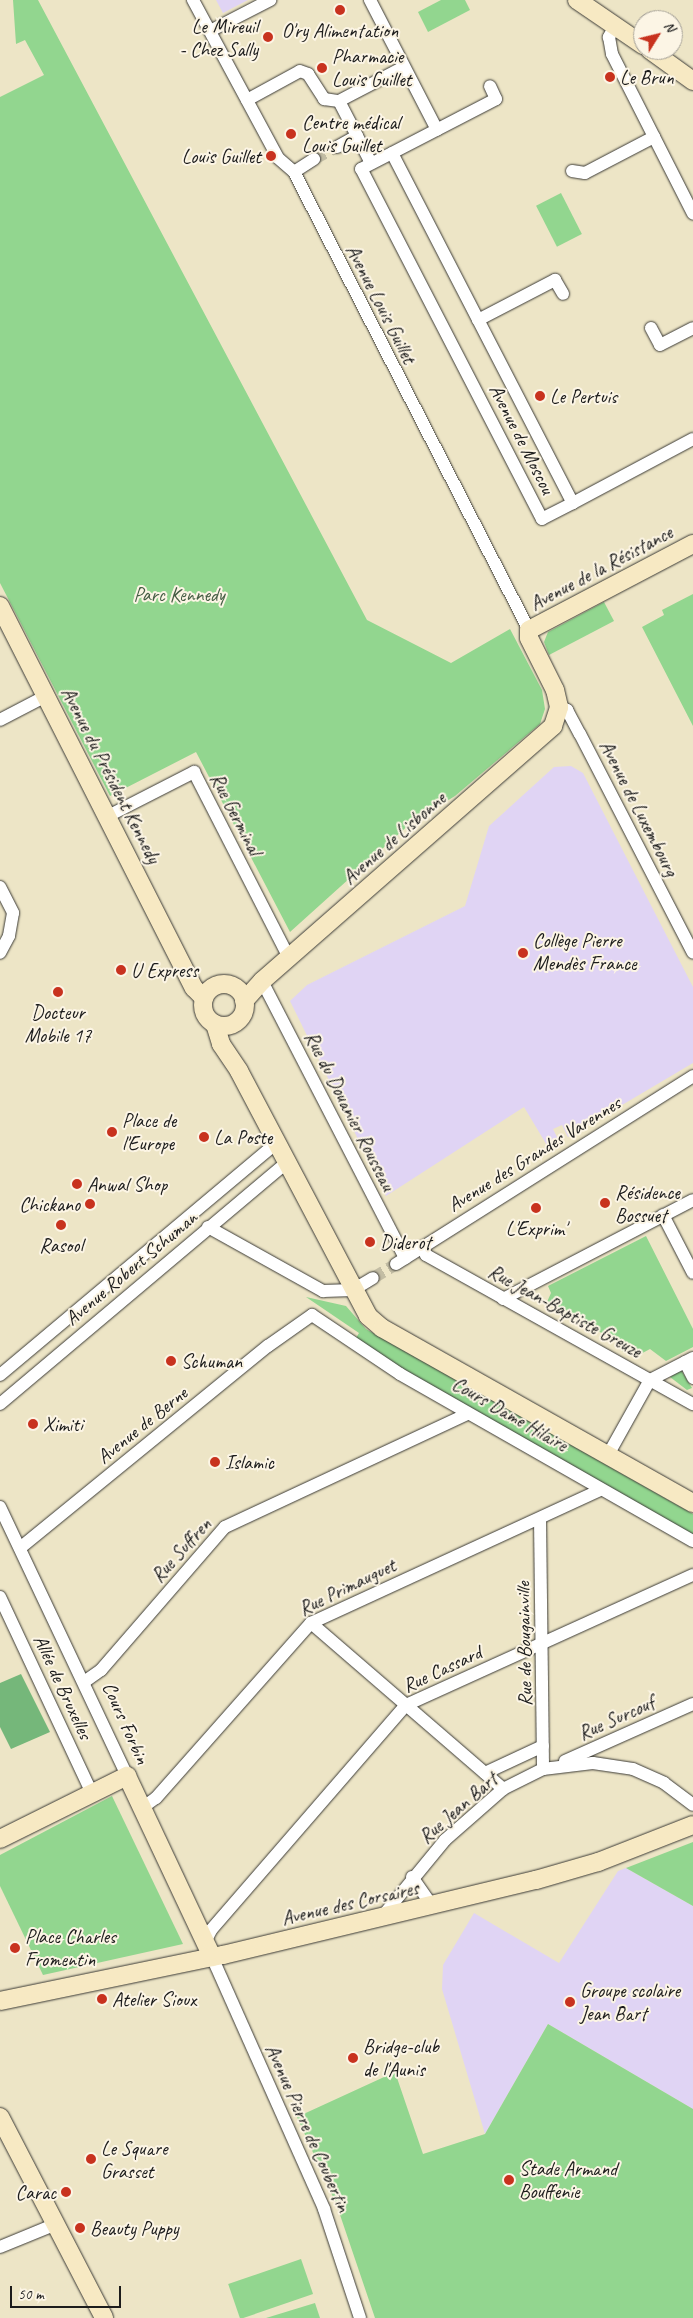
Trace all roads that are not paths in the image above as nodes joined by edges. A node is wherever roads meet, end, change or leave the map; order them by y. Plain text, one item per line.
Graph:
1 (194, 0) edge
2 (270, 0) edge
3 (370, 0) edge
4 (577, 0) edge
5 (615, 26) junction
6 (210, 31) junction
7 (633, 38) edge
8 (664, 60) edge
9 (404, 67) junction
10 (693, 81) edge
11 (490, 86) dead end
12 (247, 100) junction
13 (338, 101) junction
14 (437, 130) junction
15 (357, 136) junction
16 (654, 137) junction
17 (336, 147) tunnel mouth
18 (392, 153) junction
19 (314, 159) tunnel mouth
20 (371, 163) junction
21 (572, 171) dead end
22 (294, 172) junction
23 (693, 214) edge
24 (563, 294) dead end
25 (478, 320) junction
26 (652, 328) dead end
27 (693, 328) edge
28 (693, 439) edge
29 (573, 503) junction
30 (693, 544) edge
31 (0, 606) edge
32 (529, 630) junction
33 (46, 696) junction
34 (558, 707) junction
35 (0, 720) edge
36 (553, 726) junction
37 (580, 734) junction
38 (108, 816) junction
39 (0, 887) edge
40 (0, 953) edge
41 (693, 953) edge
42 (289, 958) junction
43 (262, 981) junction
44 (209, 992) junction
45 (241, 995) junction
46 (215, 1024) junction
47 (233, 1024) junction
48 (239, 1070) junction
49 (693, 1076) edge
50 (276, 1143) junction
51 (287, 1162) junction
52 (693, 1200) edge
53 (664, 1215) junction
54 (208, 1227) junction
55 (422, 1247) junction
56 (401, 1261) joint
57 (693, 1273) edge
58 (373, 1278) tunnel mouth
59 (353, 1290) junction
60 (503, 1299) junction
61 (312, 1315) joint
62 (689, 1360) edge
63 (0, 1374) edge
64 (693, 1378) edge
65 (650, 1380) junction
66 (0, 1404) edge
67 (693, 1404) edge
68 (467, 1414) junction
69 (608, 1455) junction
70 (600, 1490) junction
71 (693, 1503) edge
72 (0, 1507) edge
73 (540, 1519) junction
74 (693, 1541) edge
75 (20, 1548) junction
76 (693, 1575) edge
77 (0, 1597) edge
78 (311, 1623) junction
79 (544, 1643) junction
80 (84, 1682) junction
81 (693, 1704) edge
82 (406, 1705) junction
83 (606, 1743) junction
84 (543, 1746) junction
85 (612, 1765) junction
86 (548, 1768) junction
87 (485, 1773) junction
88 (127, 1776) junction
89 (503, 1789) junction
90 (92, 1793) junction
91 (693, 1805) edge
92 (142, 1808) junction
93 (693, 1825) edge
94 (0, 1839) edge
95 (412, 1877) junction
96 (432, 1906) junction
97 (382, 1918) junction
98 (208, 1949) junction
99 (4, 1998) edge
100 (0, 2117) edge
101 (56, 2224) junction
102 (0, 2247) edge
103 (101, 2317) edge
104 (360, 2318) edge

1 - 6 street, Avenue Louis Guillet
2 - 6 street
3 - 9 street
4 - 5 street
5 - 7 street
5 - 16 street
6 - 12 street, Avenue Louis Guillet
8 - 10 street
9 - 13 street
9 - 14 street
11 - 14 street
12 - 13 street
12 - 22 street, Avenue Louis Guillet
13 - 15 street
14 - 18 street
15 - 17 street
15 - 20 street
16 - 21 street
16 - 23 street
18 - 20 street
18 - 25 street, Avenue de Moscou
19 - 22 street
20 - 29 street, Avenue de Moscou
22 - 32 street, Avenue Louis Guillet
24 - 25 street
25 - 29 street, Avenue de Moscou
26 - 27 street
28 - 29 street
30 - 32 street, Avenue de la Résistance
31 - 33 street, Avenue du Président Kennedy
32 - 34 street
33 - 35 street
33 - 38 street, Avenue du Président Kennedy
34 - 36 street
34 - 37 street, Avenue de Luxembourg
36 - 37 street
36 - 42 street, Avenue de Lisbonne
37 - 41 street, Avenue de Luxembourg
38 - 42 street, Rue Germinal
38 - 44 street, Avenue du Président Kennedy
39 - 40 street
42 - 43 street, Avenue de Lisbonne
43 - 45 street, Avenue de Lisbonne
43 - 56 street, Rue du Douanier Rousseau
44 - 45 street
44 - 46 street
45 - 47 street
46 - 47 street
46 - 48 street
47 - 48 street
48 - 50 street
49 - 55 street, Avenue des Grandes Varennes
50 - 51 street
50 - 63 street, Avenue Robert Schuman
51 - 54 street, Avenue Robert Schuman
51 - 59 street
52 - 53 street
53 - 57 street
53 - 60 street
54 - 59 street
54 - 66 street, Avenue Robert Schuman
55 - 56 street, Avenue des Grandes Varennes
55 - 60 street, Rue Jean-Baptiste Greuze
58 - 59 street
59 - 69 street, Cours Dame Hilaire
60 - 65 street, Rue Jean-Baptiste Greuze
61 - 68 street, Cours Dame Hilaire
61 - 75 street, Avenue de Berne
62 - 64 street
62 - 65 street
65 - 67 street, Rue Jean-Baptiste Greuze
65 - 69 street
68 - 70 street, Cours Dame Hilaire
68 - 80 street, Rue Suffren
69 - 71 street, Cours Dame Hilaire
70 - 73 street, Rue Primauguet
70 - 74 street, Cours Dame Hilaire
72 - 75 street, Cours Forbin
73 - 78 street, Rue Primauguet
73 - 79 street, Rue de Bougainville
75 - 80 street, Cours Forbin
76 - 79 street, Rue Cassard
77 - 90 street, Allée de Bruxelles
78 - 82 street
78 - 92 street, Rue Primauguet
79 - 82 street, Rue Cassard
79 - 84 street, Rue de Bougainville
80 - 88 street, Cours Forbin
81 - 83 street, Rue Surcouf
82 - 87 street
82 - 98 street, Rue Cassard
83 - 85 street
83 - 86 street, Rue Surcouf
84 - 86 street, Rue de Bougainville
84 - 87 street
85 - 86 street, Rue Jean Bart
85 - 91 street, Rue Jean Bart
86 - 89 street, Rue Jean Bart
87 - 89 street
88 - 90 street
88 - 92 street, Cours Forbin
89 - 95 street, Rue Jean Bart
90 - 94 street
92 - 98 street, Cours Forbin
93 - 96 street, Avenue des Corsaires
95 - 96 street
95 - 97 street, Rue Jean Bart
96 - 97 street, Avenue des Corsaires
97 - 98 street, Avenue des Corsaires
98 - 99 street, Avenue des Corsaires
98 - 104 street, Avenue Pierre de Coubertin
100 - 101 street
101 - 102 street
101 - 103 street

